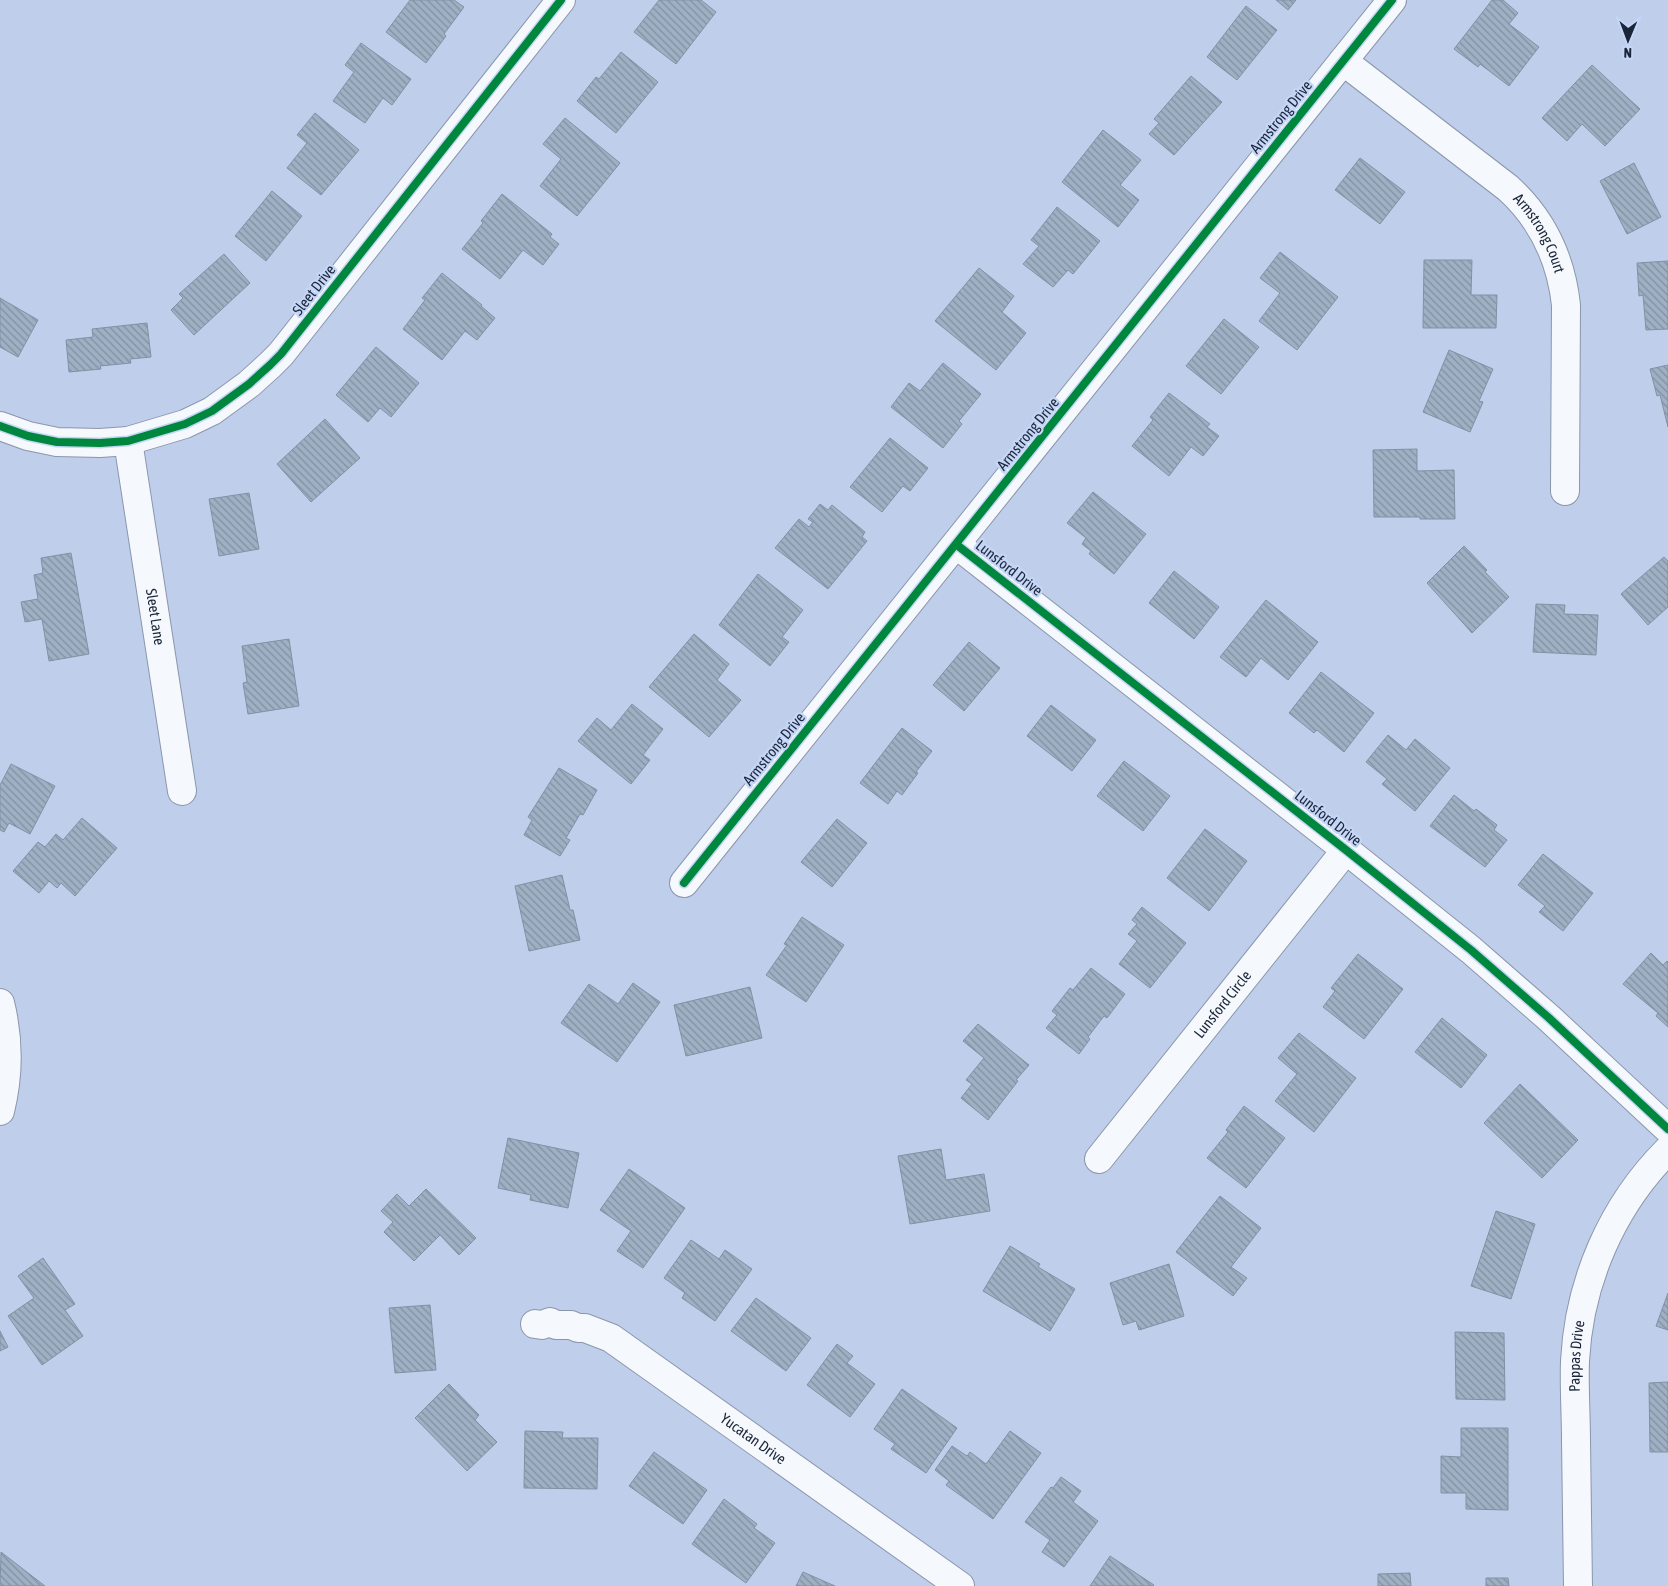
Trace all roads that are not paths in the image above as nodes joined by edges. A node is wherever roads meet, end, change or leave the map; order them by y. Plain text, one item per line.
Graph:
1 (561, 0) edge
2 (1392, 0) edge
3 (1343, 61) junction
4 (0, 426) edge
5 (128, 441) junction
6 (1565, 491) dead end
7 (957, 545) junction
8 (182, 791) dead end
9 (1346, 850) junction
10 (684, 883) dead end
11 (0, 1003) edge
12 (2, 1100) edge
13 (1668, 1129) edge
14 (1668, 1150) edge
15 (1099, 1159) dead end
16 (535, 1324) dead end
17 (951, 1583) edge
18 (1578, 1586) edge

1 - 5 street, Sleet Drive
2 - 3 street, Armstrong Drive
3 - 6 street, Armstrong Court
3 - 7 street, Armstrong Drive
4 - 5 street, Sleet Drive
5 - 8 street, Sleet Lane
7 - 9 street, Lunsford Drive
7 - 10 street, Armstrong Drive
9 - 13 street, Lunsford Drive
9 - 15 street, Lunsford Circle
11 - 12 street
14 - 18 street, Pappas Drive
16 - 17 street, Yucatan Drive

